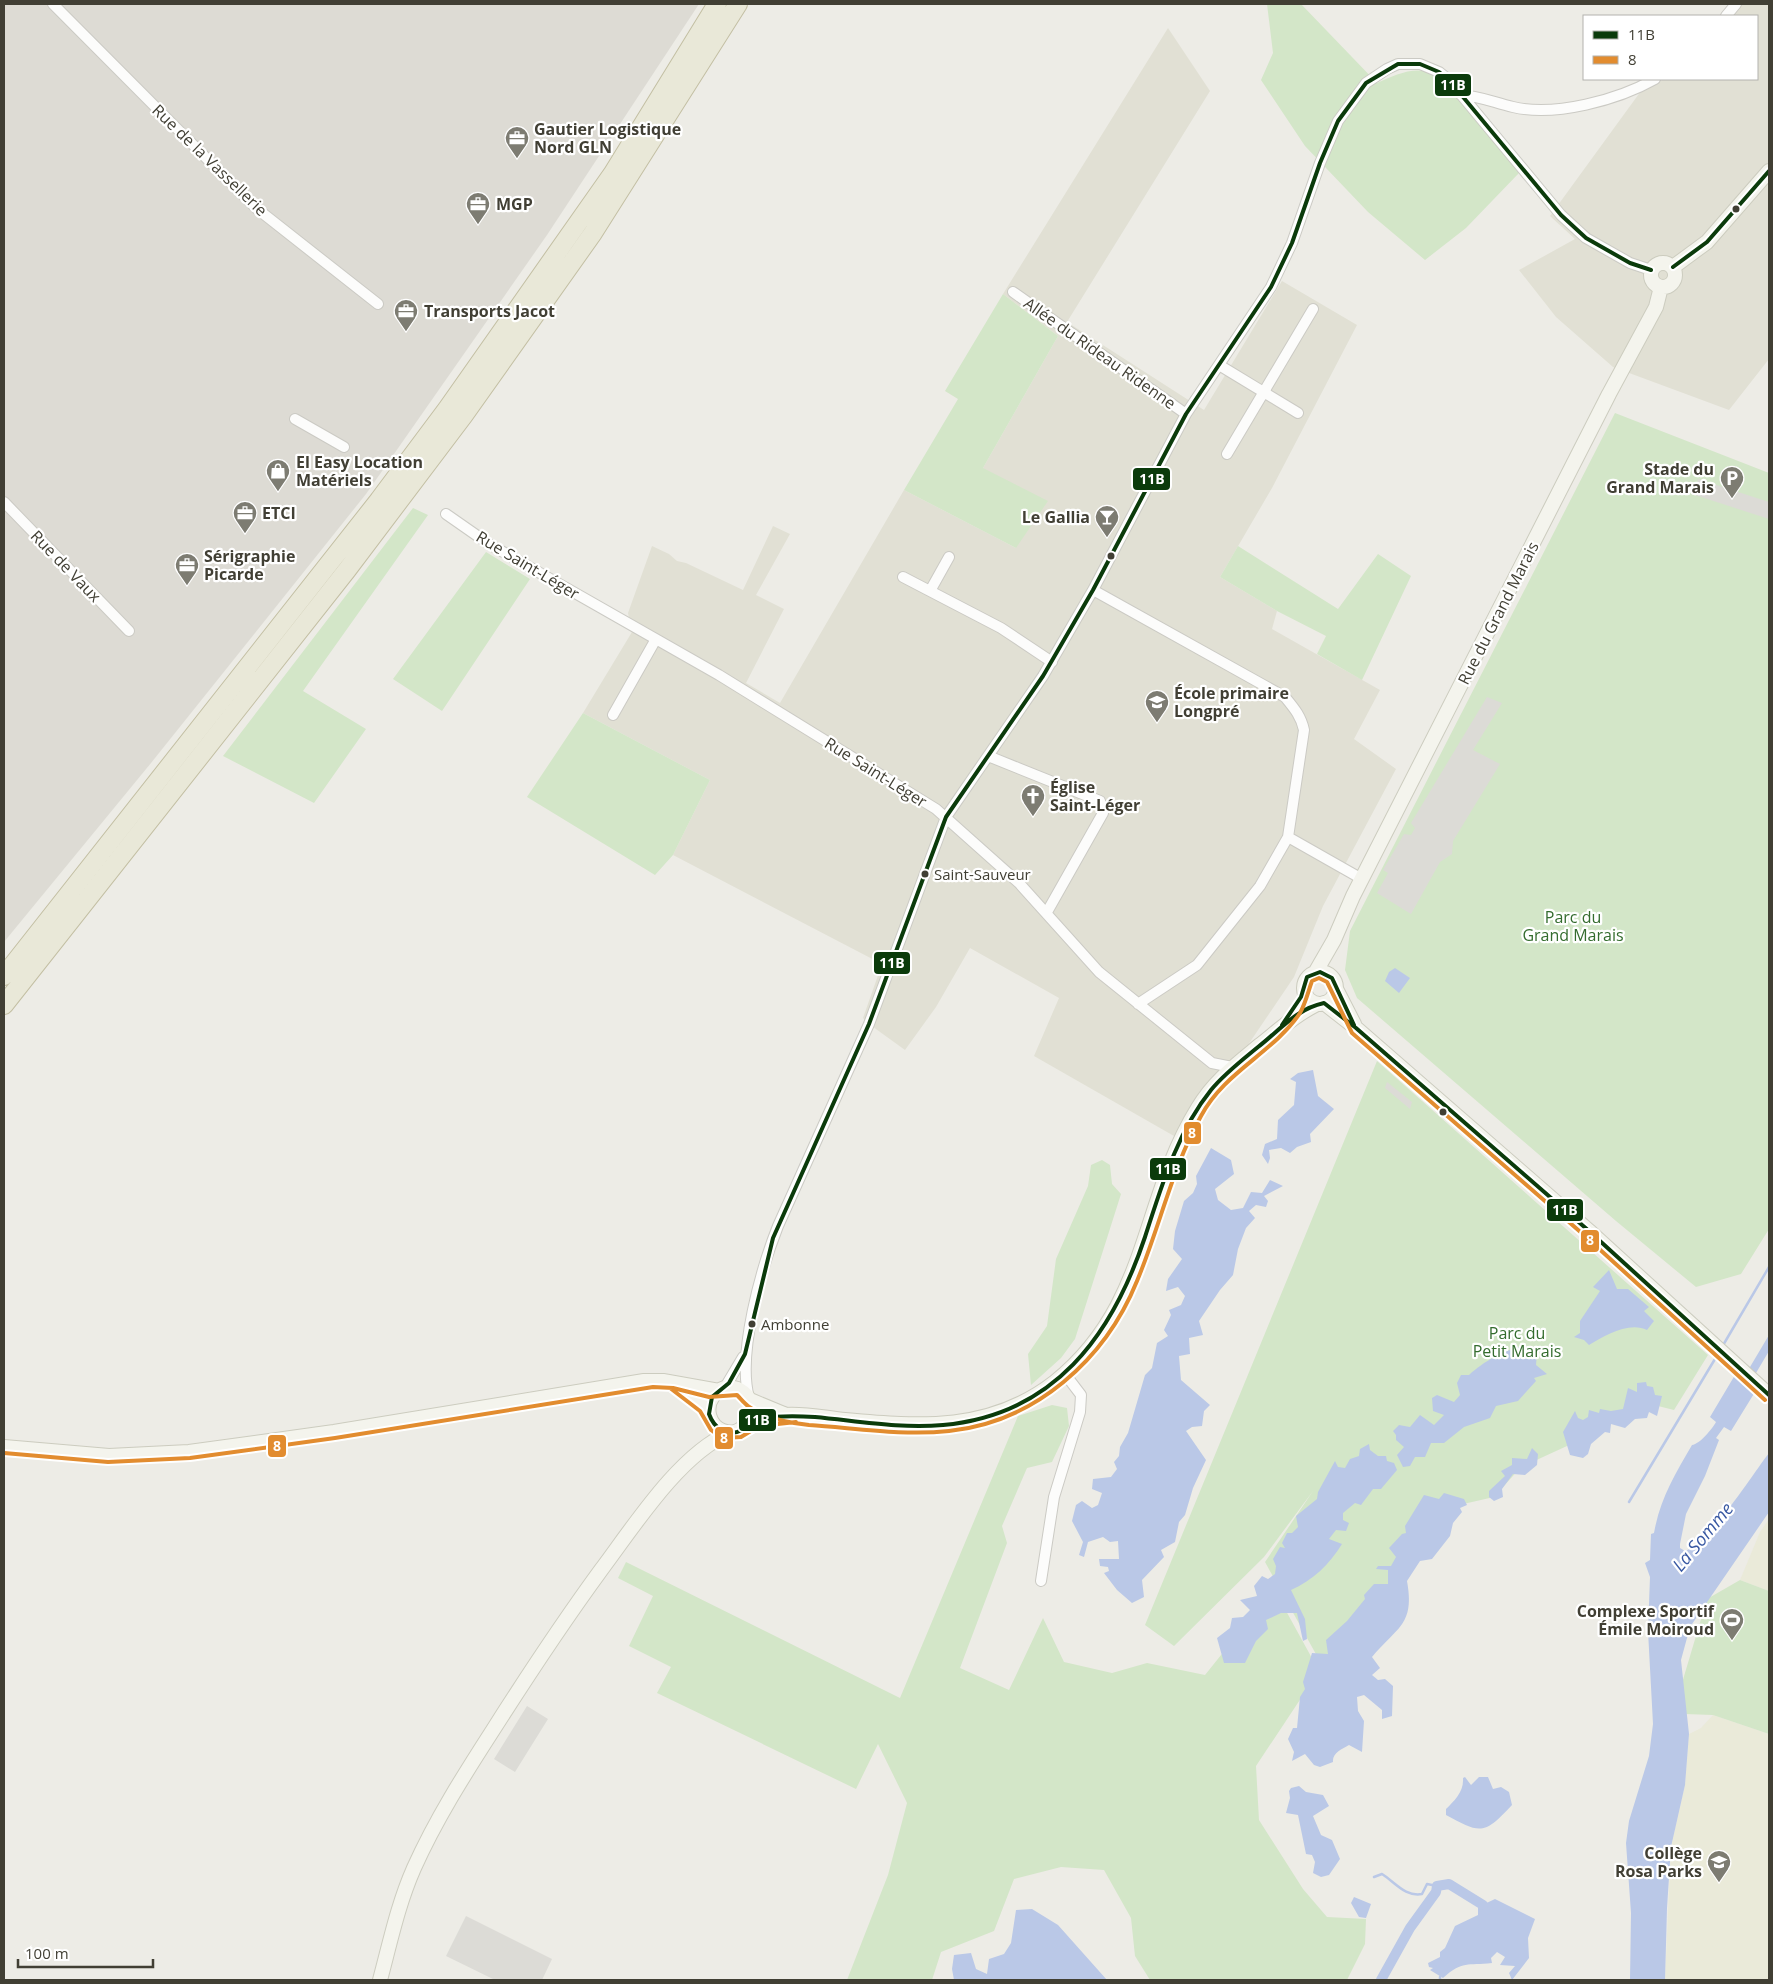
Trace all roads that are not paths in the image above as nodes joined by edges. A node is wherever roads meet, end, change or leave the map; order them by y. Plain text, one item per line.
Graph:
1 (53, 4) edge
2 (717, 4) edge
3 (738, 4) edge
4 (1736, 4) edge
5 (1727, 15) edge
6 (1652, 80) edge
7 (1461, 95) junction
8 (1769, 171) edge
9 (1672, 266) junction
10 (1651, 270) junction
11 (1662, 287) junction
12 (1013, 292) dead end
13 (378, 304) dead end
14 (1313, 309) dead end
15 (1219, 365) junction
16 (1264, 393) junction
17 (1298, 413) dead end
18 (1186, 414) junction
19 (295, 419) dead end
20 (344, 447) dead end
21 (1228, 454) dead end
22 (4, 502) edge
23 (446, 514) dead end
24 (948, 557) dead end
25 (903, 577) dead end
26 (1093, 590) junction
27 (930, 591) junction
28 (129, 631) dead end
29 (656, 639) junction
30 (1052, 662) junction
31 (614, 715) dead end
32 (988, 756) junction
33 (946, 817) junction
34 (1288, 836) junction
35 (1362, 879) junction
36 (1047, 912) junction
37 (1334, 940) junction
38 (1315, 973) junction
39 (5, 974) edge
40 (1334, 983) junction
41 (1304, 990) junction
42 (1320, 1003) junction
43 (1138, 1004) junction
44 (4, 1005) edge
45 (1281, 1026) junction
46 (1356, 1028) junction
47 (1232, 1067) junction
48 (745, 1354) junction
49 (1065, 1374) junction
50 (674, 1382) junction
51 (721, 1390) junction
52 (1766, 1391) edge
53 (750, 1399) junction
54 (709, 1414) junction
55 (786, 1415) junction
56 (748, 1424) junction
57 (729, 1433) junction
58 (4, 1447) edge
59 (698, 1452) junction
60 (1041, 1581) dead end
61 (380, 1980) edge

1 - 13 street, Rue de la Vassellerie
2 - 39 highway
3 - 44 highway
4 - 5 street
6 - 7 street
7 - 10 street
7 - 15 street
8 - 9 street
9 - 10 street
9 - 11 street
10 - 11 street
11 - 35 street, Rue du Grand Marais
12 - 18 street, Allée du Rideau Ridenne
14 - 16 street
15 - 16 street
15 - 18 street
16 - 17 street
16 - 21 street
18 - 26 street
19 - 20 street
22 - 28 street, Rue de Vaux
23 - 29 street, Rue Saint-Léger
24 - 27 street
25 - 27 street
26 - 30 street
26 - 34 street
27 - 30 street
29 - 31 street
29 - 33 street, Rue Saint-Léger
30 - 32 street
32 - 33 street
32 - 36 street
33 - 36 street, Rue Saint-Léger
33 - 48 street
34 - 35 street
34 - 43 street
35 - 37 street, Rue du Grand Marais
36 - 43 street, Rue Saint-Léger
37 - 38 street, Rue du Grand Marais
37 - 40 street, Rue du Grand Marais
38 - 40 street
38 - 41 street
40 - 42 street
40 - 46 street
41 - 42 street
41 - 45 street
42 - 45 street
42 - 46 street
43 - 47 street, Rue Saint-Léger
45 - 47 street
46 - 52 street
47 - 49 street
48 - 51 street
48 - 53 street
49 - 55 street
49 - 60 street
50 - 51 street
50 - 54 street
50 - 58 street
51 - 53 street
51 - 54 street
53 - 55 street
53 - 56 street
54 - 57 street
54 - 59 street
55 - 56 street
56 - 57 street
57 - 59 street
59 - 61 street

